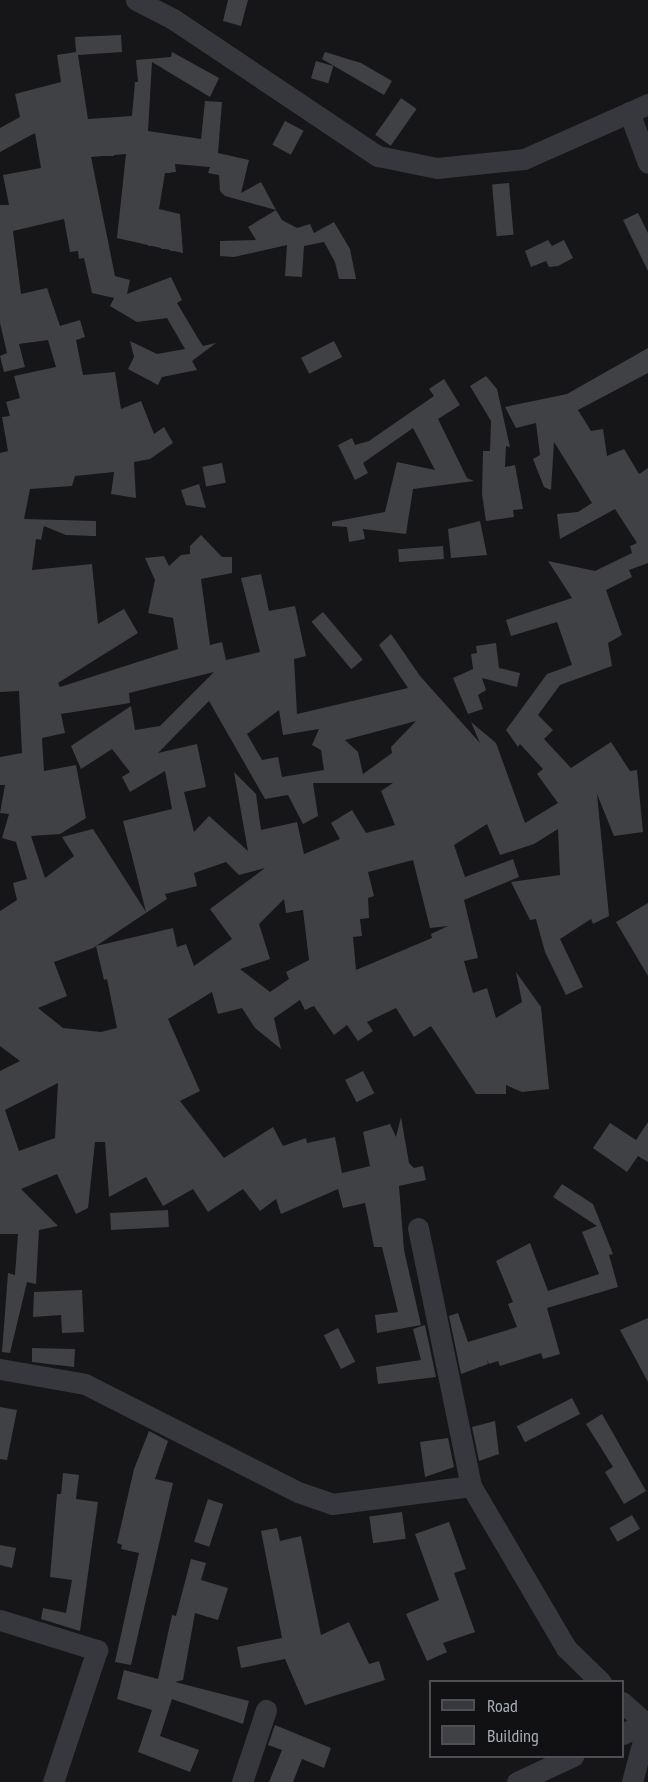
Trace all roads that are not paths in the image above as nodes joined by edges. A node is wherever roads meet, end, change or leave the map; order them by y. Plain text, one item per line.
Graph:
1 (136, 0) edge
2 (638, 108) edge
3 (648, 163) edge
4 (418, 1228) dead end
5 (0, 1369) edge
6 (471, 1486) junction
7 (0, 1620) edge
8 (599, 1680) edge
9 (624, 1704) edge
10 (266, 1710) dead end
11 (646, 1722) edge
12 (624, 1733) edge
13 (569, 1758) edge
14 (52, 1782) edge
15 (242, 1782) edge
16 (517, 1782) edge
17 (632, 1782) edge

1 - 2 street
2 - 3 street
4 - 6 street
5 - 6 street
6 - 8 street
7 - 14 street
9 - 11 street
10 - 15 street
11 - 12 street
11 - 17 street
13 - 16 street

